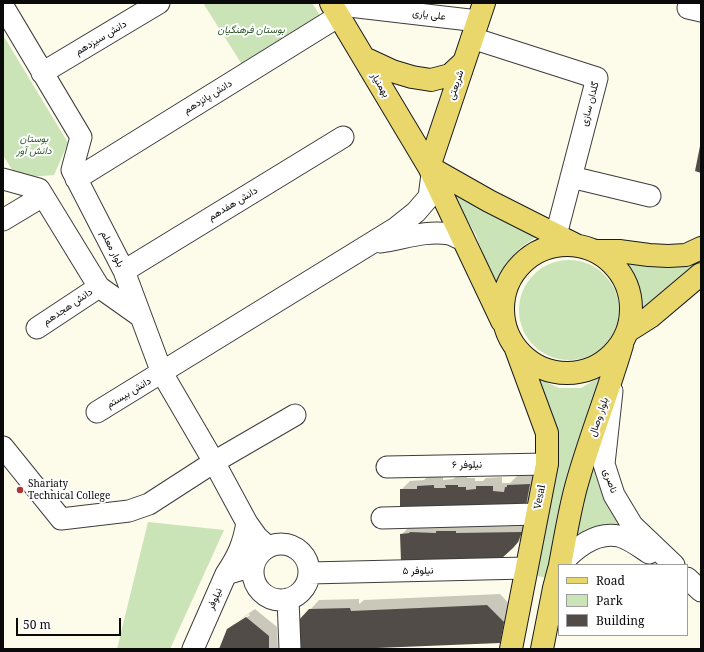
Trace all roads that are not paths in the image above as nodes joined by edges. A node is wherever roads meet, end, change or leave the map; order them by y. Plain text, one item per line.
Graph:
1 (159, 3) edge
2 (690, 3) edge
3 (3, 6) edge
4 (334, 8) edge
5 (701, 11) edge
6 (475, 17) edge
7 (364, 58) junction
8 (457, 69) junction
9 (42, 72) junction
10 (343, 137) dead end
11 (427, 166) junction
12 (571, 177) junction
13 (76, 178) junction
14 (3, 179) edge
15 (43, 196) junction
16 (650, 196) dead end
17 (3, 220) edge
18 (556, 235) junction
19 (463, 240) junction
20 (373, 242) junction
21 (576, 245) junction
22 (701, 248) edge
23 (597, 251) junction
24 (124, 271) junction
25 (701, 274) edge
26 (99, 287) junction
27 (140, 316) junction
28 (37, 328) dead end
29 (625, 338) junction
30 (510, 339) junction
31 (162, 373) junction
32 (613, 375) junction
33 (97, 412) dead end
34 (295, 415) dead end
35 (3, 447) edge
36 (214, 462) junction
37 (547, 464) junction
38 (387, 466) dead end
39 (537, 514) junction
40 (382, 518) dead end
41 (247, 523) junction
42 (268, 547) junction
43 (560, 564) edge
44 (561, 564) edge
45 (666, 564) edge
46 (673, 564) edge
47 (253, 568) junction
48 (309, 573) junction
49 (226, 574) junction
50 (525, 574) junction
51 (556, 578) edge
52 (688, 579) edge
53 (701, 592) edge
54 (288, 599) junction
55 (194, 649) edge
56 (290, 649) edge
57 (510, 649) edge
58 (542, 649) edge

1 - 9 street, دانش سیزدهم
2 - 5 street
3 - 9 street, بلوار معلم
4 - 6 street, علی یاری
4 - 7 main road, بهمنیار
4 - 13 street, دانش پانزدهم
6 - 8 main road, شریعتی
6 - 12 street, گلدان سازی
7 - 8 main road
7 - 11 main road, بهمنیار
8 - 11 main road, شریعتی
9 - 13 street, بلوار معلم
10 - 24 street, دانش هفدهم
11 - 18 main road
11 - 19 main road, بهمنیار
11 - 20 street, دانش بیستم
12 - 16 street
12 - 18 street, گلدان سازی
13 - 24 street, بلوار معلم
14 - 15 street
15 - 17 street
15 - 26 street
18 - 21 main road
19 - 20 street
19 - 30 main road, بهمنیار
20 - 31 street, دانش بیستم
21 - 23 main road
21 - 30 main road
22 - 23 main road
23 - 29 main road
24 - 27 street, بلوار معلم
25 - 29 main road
26 - 27 street
26 - 28 street, دانش هجدهم
27 - 31 street, بلوار معلم
29 - 30 main road
29 - 32 main road
30 - 37 main road, Vesal
31 - 33 street, دانش بیستم
31 - 36 street, بلوار معلم
32 - 43 main road
32 - 46 street, ناصری
34 - 36 street
35 - 36 street
36 - 41 street, بلوار معلم
37 - 38 street, نیلوفر ۶
37 - 39 main road, Vesal
39 - 40 street
39 - 50 main road, Vesal
41 - 42 street, بلوار معلم
41 - 49 street, نيلوفر
42 - 47 street
42 - 48 street
44 - 45 street
47 - 49 street
47 - 54 street
48 - 50 street, نیلوفر ۵
48 - 54 street
49 - 55 street, نيلوفر
50 - 51 main road
50 - 57 main road, Vesal
51 - 58 main road
52 - 53 street
54 - 56 street

